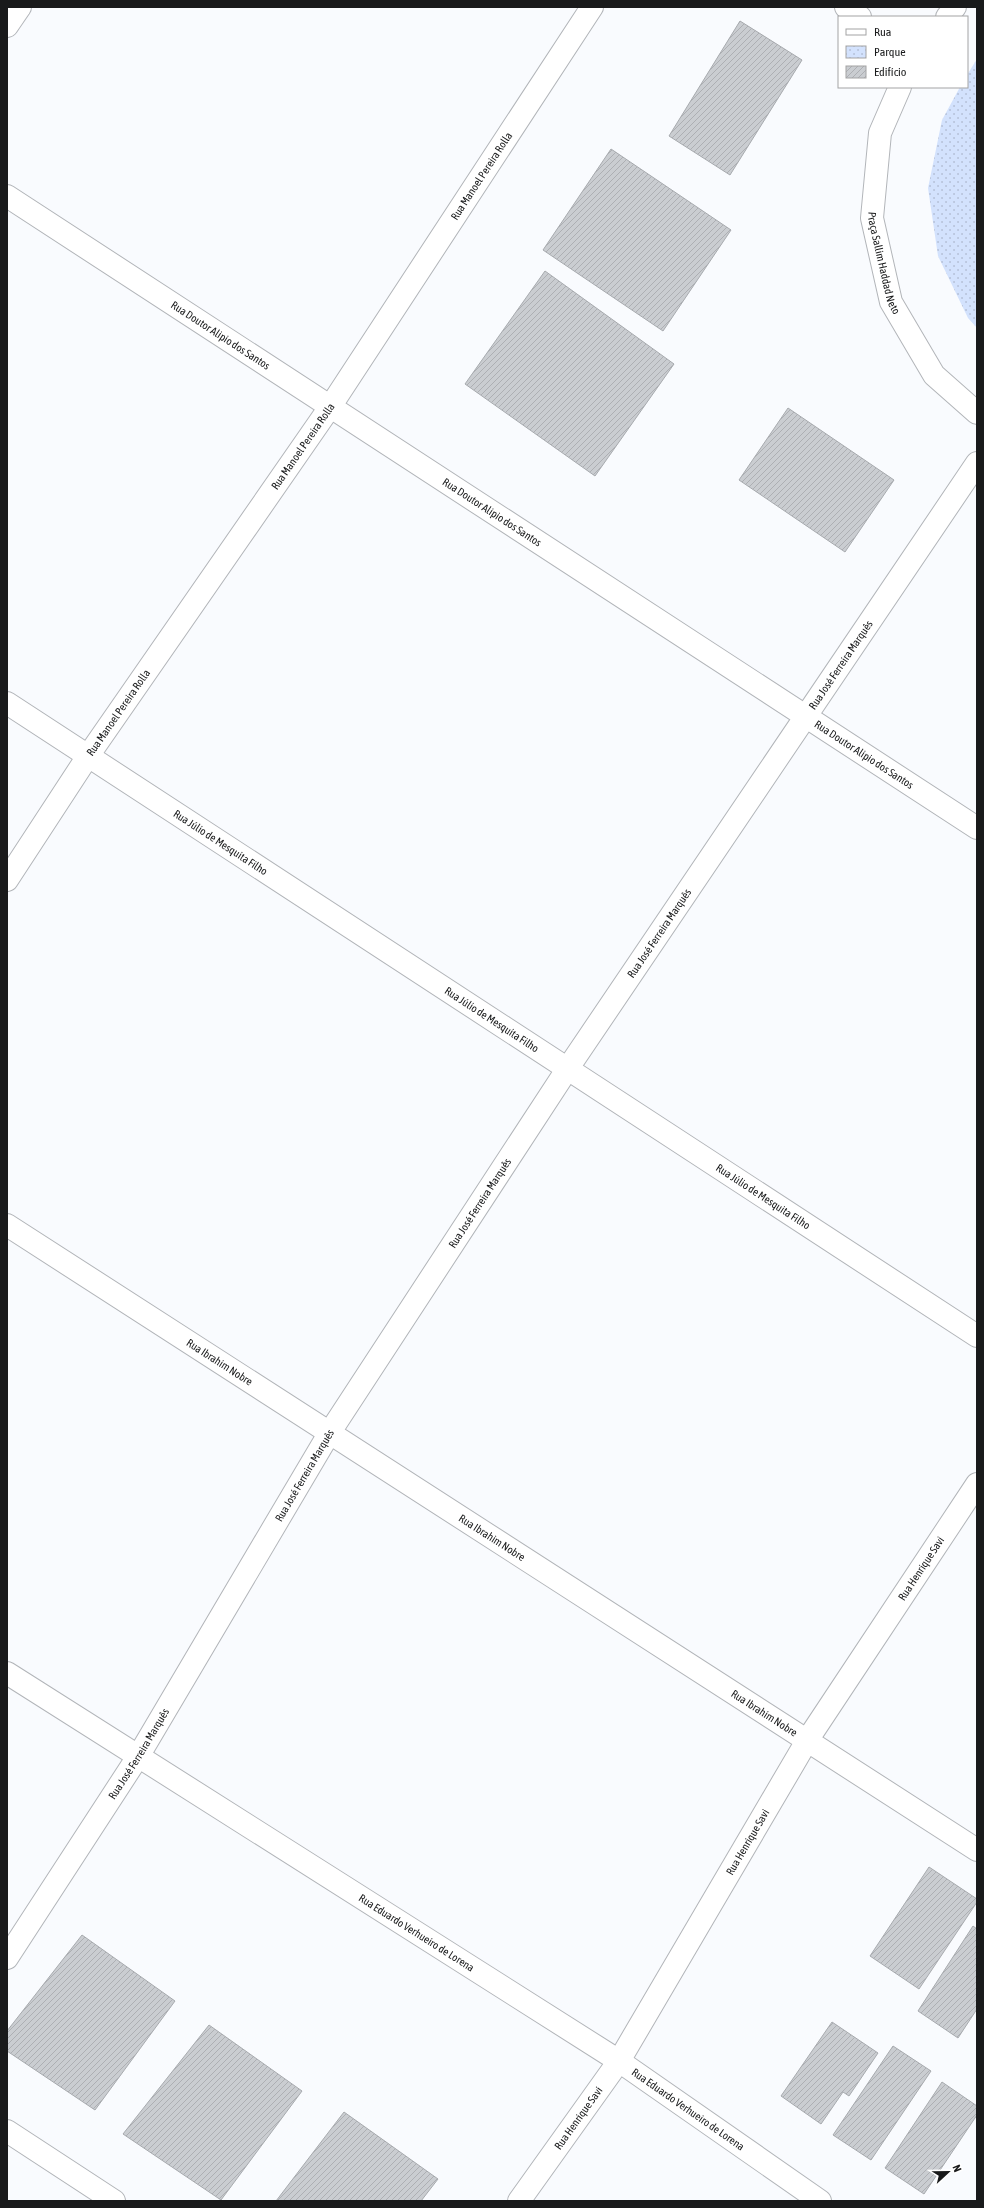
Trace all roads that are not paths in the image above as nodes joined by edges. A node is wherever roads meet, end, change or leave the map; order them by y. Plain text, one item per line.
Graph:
1 (20, 7) edge
2 (592, 7) edge
3 (846, 7) edge
4 (955, 7) edge
5 (859, 16) edge
6 (948, 16) edge
7 (7, 26) edge
8 (900, 88) edge
9 (7, 196) edge
10 (330, 407) junction
11 (977, 413) edge
12 (977, 463) edge
13 (7, 703) edge
14 (805, 714) junction
15 (88, 756) junction
16 (977, 828) edge
17 (7, 880) edge
18 (568, 1068) junction
19 (7, 1225) edge
20 (977, 1336) edge
21 (330, 1432) junction
22 (977, 1484) edge
23 (7, 1673) edge
24 (808, 1739) junction
25 (139, 1755) junction
26 (977, 1850) edge
27 (7, 1958) edge
28 (618, 2061) junction
29 (7, 2131) edge
30 (114, 2201) edge
31 (519, 2201) edge
32 (820, 2201) edge

1 - 7 street
2 - 10 street, Rua Manoel Pereira Rolla
3 - 5 street
4 - 6 street
8 - 11 street, Praça Sallim Haddad Neto
9 - 10 street, Rua Doutor Alipio dos Santos
10 - 14 street, Rua Doutor Alipio dos Santos
10 - 15 street, Rua Manoel Pereira Rolla
12 - 14 street, Rua José Ferreira Marquês
13 - 15 street, Rua Júlio de Mesquita Filho
14 - 16 street, Rua Doutor Alipio dos Santos
14 - 18 street, Rua José Ferreira Marquês
15 - 17 street, Rua Manoel Pereira Rolla
15 - 18 street, Rua Júlio de Mesquita Filho
18 - 20 street, Rua Júlio de Mesquita Filho
18 - 21 street, Rua José Ferreira Marquês
19 - 21 street, Rua Ibrahim Nobre
21 - 24 street, Rua Ibrahim Nobre
21 - 25 street, Rua José Ferreira Marquês
22 - 24 street, Rua Henrique Savi
23 - 25 street, Rua Eduardo Verhueiro de Lorena
24 - 26 street, Rua Ibrahim Nobre
24 - 28 street, Rua Henrique Savi
25 - 27 street, Rua José Ferreira Marquês
25 - 28 street, Rua Eduardo Verhueiro de Lorena
28 - 31 street, Rua Henrique Savi
28 - 32 street, Rua Eduardo Verhueiro de Lorena
29 - 30 street

